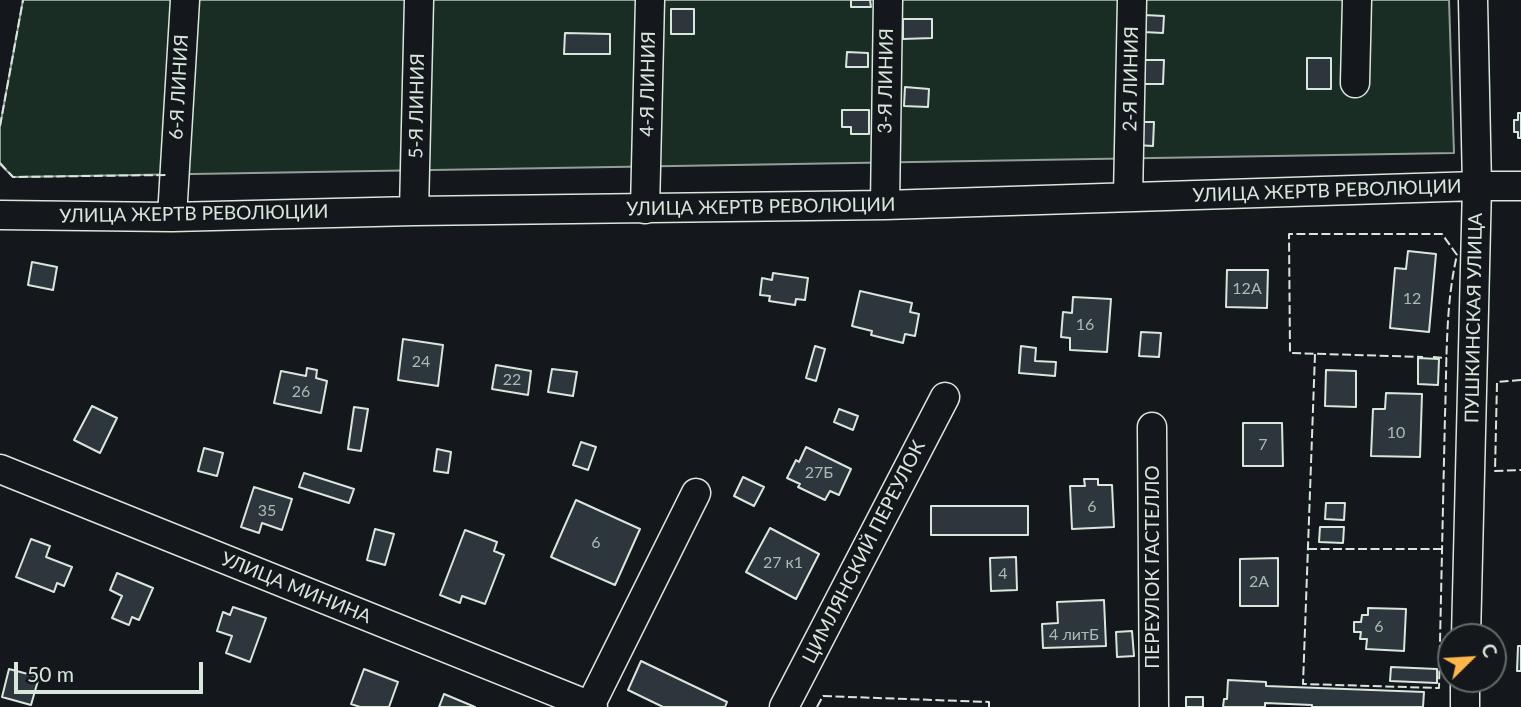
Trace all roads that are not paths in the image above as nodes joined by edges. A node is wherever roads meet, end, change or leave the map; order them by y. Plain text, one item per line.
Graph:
1 (185, 0) edge
2 (419, 0) edge
3 (650, 0) edge
4 (888, 0) edge
5 (1132, 0) edge
6 (1357, 0) edge
7 (1473, 0) edge
8 (1355, 83) dead end
9 (1477, 186) junction
10 (1521, 186) edge
11 (1128, 197) junction
12 (885, 205) junction
13 (645, 209) junction
14 (414, 211) junction
15 (0, 215) edge
16 (172, 217) junction
17 (945, 397) dead end
18 (1152, 427) dead end
19 (0, 469) edge
20 (696, 493) dead end
21 (1466, 623) edge
22 (591, 706) edge
23 (784, 707) edge
24 (1154, 707) edge

1 - 16 street, 6-Я ЛИНИЯ
2 - 14 street, 5-Я ЛИНИЯ
3 - 13 street, 4-Я ЛИНИЯ
4 - 12 street, 3-Я ЛИНИЯ
5 - 11 street, 2-Я ЛИНИЯ
6 - 8 street
7 - 9 street, ПУШКИНСКАЯ УЛИЦА
9 - 10 street, УЛИЦА ЖЕРТВ РЕВОЛЮЦИИ
9 - 11 street, УЛИЦА ЖЕРТВ РЕВОЛЮЦИИ
9 - 21 street, ПУШКИНСКАЯ УЛИЦА
11 - 12 street, УЛИЦА ЖЕРТВ РЕВОЛЮЦИИ
12 - 13 street, УЛИЦА ЖЕРТВ РЕВОЛЮЦИИ
13 - 14 street, УЛИЦА ЖЕРТВ РЕВОЛЮЦИИ
14 - 16 street, УЛИЦА ЖЕРТВ РЕВОЛЮЦИИ
15 - 16 street, УЛИЦА ЖЕРТВ РЕВОЛЮЦИИ
17 - 23 street, ЦИМЛЯНСКИЙ ПЕРЕУЛОК
18 - 24 street, ПЕРЕУЛОК ГАСТЕЛЛО
19 - 22 street, УЛИЦА МИНИНА
20 - 22 street

